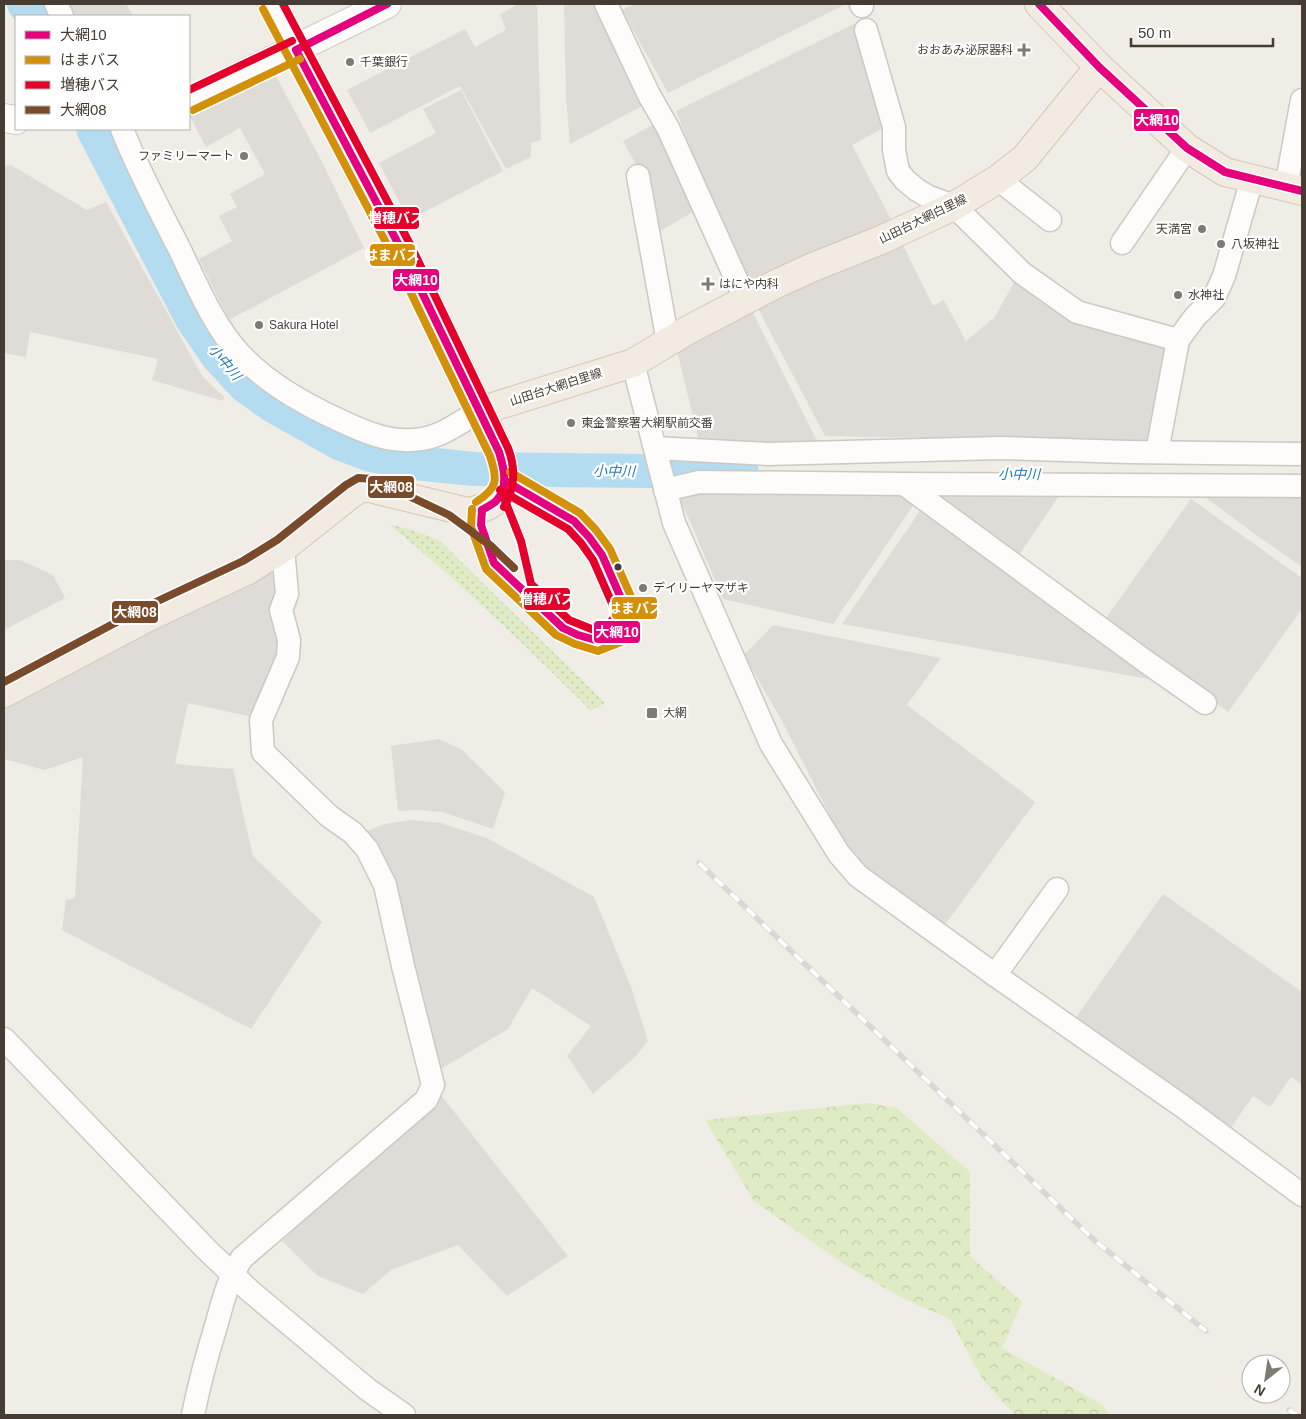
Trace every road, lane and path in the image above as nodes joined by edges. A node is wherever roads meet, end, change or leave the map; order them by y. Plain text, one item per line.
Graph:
1 (272, 4) edge
2 (387, 4) edge
3 (606, 4) edge
4 (1040, 4) edge
5 (866, 30) dead end
6 (296, 50) junction
7 (1099, 67) junction
8 (1302, 100) edge
9 (190, 101) edge
10 (122, 130) edge
11 (1187, 148) junction
12 (638, 176) dead end
13 (998, 179) junction
14 (1252, 179) junction
15 (1294, 189) edge
16 (954, 206) junction
17 (1050, 220) dead end
18 (1122, 243) dead end
19 (746, 301) junction
20 (1178, 340) junction
21 (668, 342) junction
22 (633, 363) junction
23 (480, 411) junction
24 (655, 448) junction
25 (1157, 452) junction
26 (1302, 454) edge
27 (904, 484) junction
28 (1302, 486) edge
29 (665, 490) junction
30 (283, 548) junction
31 (4, 694) edge
32 (1205, 703) dead end
33 (1057, 889) dead end
34 (995, 975) junction
35 (4, 1039) edge
36 (1302, 1195) edge
37 (232, 1273) junction
38 (378, 1407) edge
39 (193, 1415) edge
40 (404, 1415) edge

1 - 6 street
2 - 6 street
3 - 19 street
4 - 7 main road
5 - 16 street
6 - 9 street
6 - 23 street
7 - 11 main road
7 - 13 main road, 山田台大網白里線
8 - 15 street
10 - 23 street
11 - 14 main road
11 - 18 street
12 - 21 street
13 - 16 main road, 山田台大網白里線
13 - 17 street
14 - 15 main road
14 - 20 street
16 - 19 main road, 山田台大網白里線
16 - 20 street
19 - 21 main road, 山田台大網白里線
20 - 25 street
21 - 22 main road, 山田台大網白里線
22 - 23 main road, 山田台大網白里線
22 - 24 street
23 - 30 main road
24 - 25 street
24 - 29 street
25 - 26 street
27 - 28 street
27 - 29 street
27 - 32 street
29 - 34 street
30 - 31 main road
30 - 37 street
33 - 34 street
34 - 36 street
35 - 37 street
37 - 38 street
37 - 39 street
38 - 40 street

